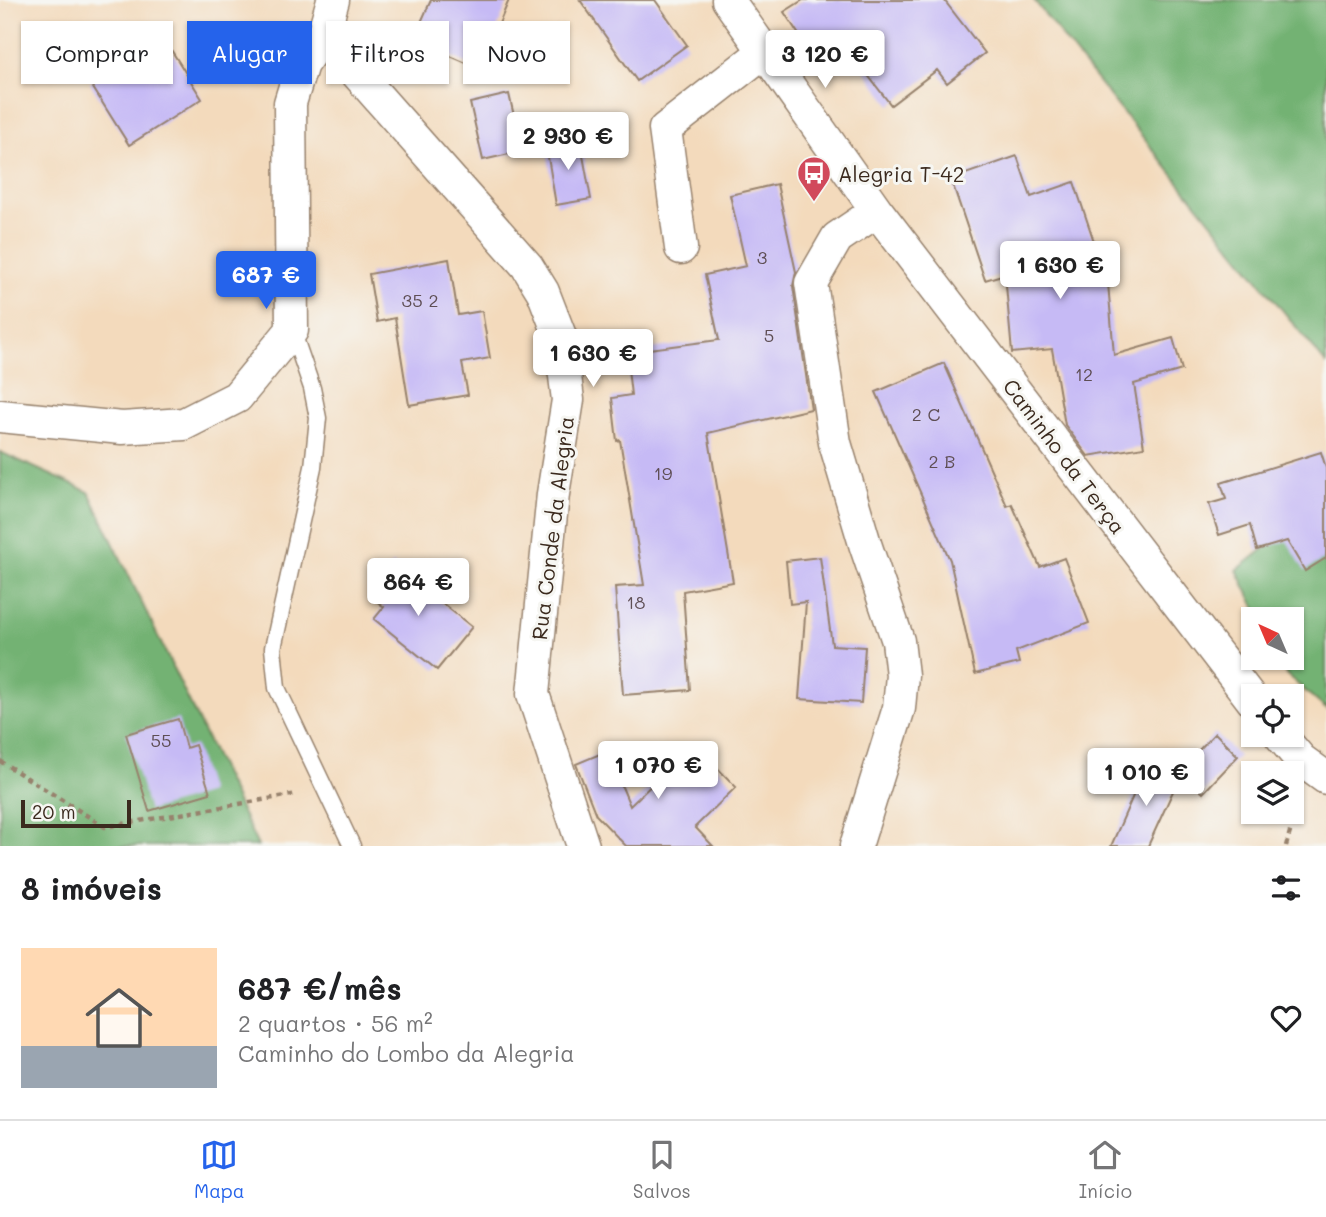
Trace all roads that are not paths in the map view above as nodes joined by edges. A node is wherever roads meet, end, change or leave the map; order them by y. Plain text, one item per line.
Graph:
1 (333, 0) edge
2 (728, 0) edge
3 (323, 35) junction
4 (765, 51) junction
5 (877, 211) junction
6 (681, 248) dead end
7 (292, 330) junction
8 (0, 416) edge
9 (1241, 685) edge
10 (1290, 747) edge
11 (1326, 778) edge
12 (352, 846) edge
13 (583, 846) edge
14 (856, 846) edge

1 - 3 street
2 - 4 street, Caminho da Terça
3 - 7 street
3 - 13 street, Rua Conde da Alegria
4 - 5 street, Caminho da Terça
4 - 6 street
5 - 9 street, Caminho da Terça
5 - 14 street
7 - 8 street
7 - 12 lane
10 - 11 street

